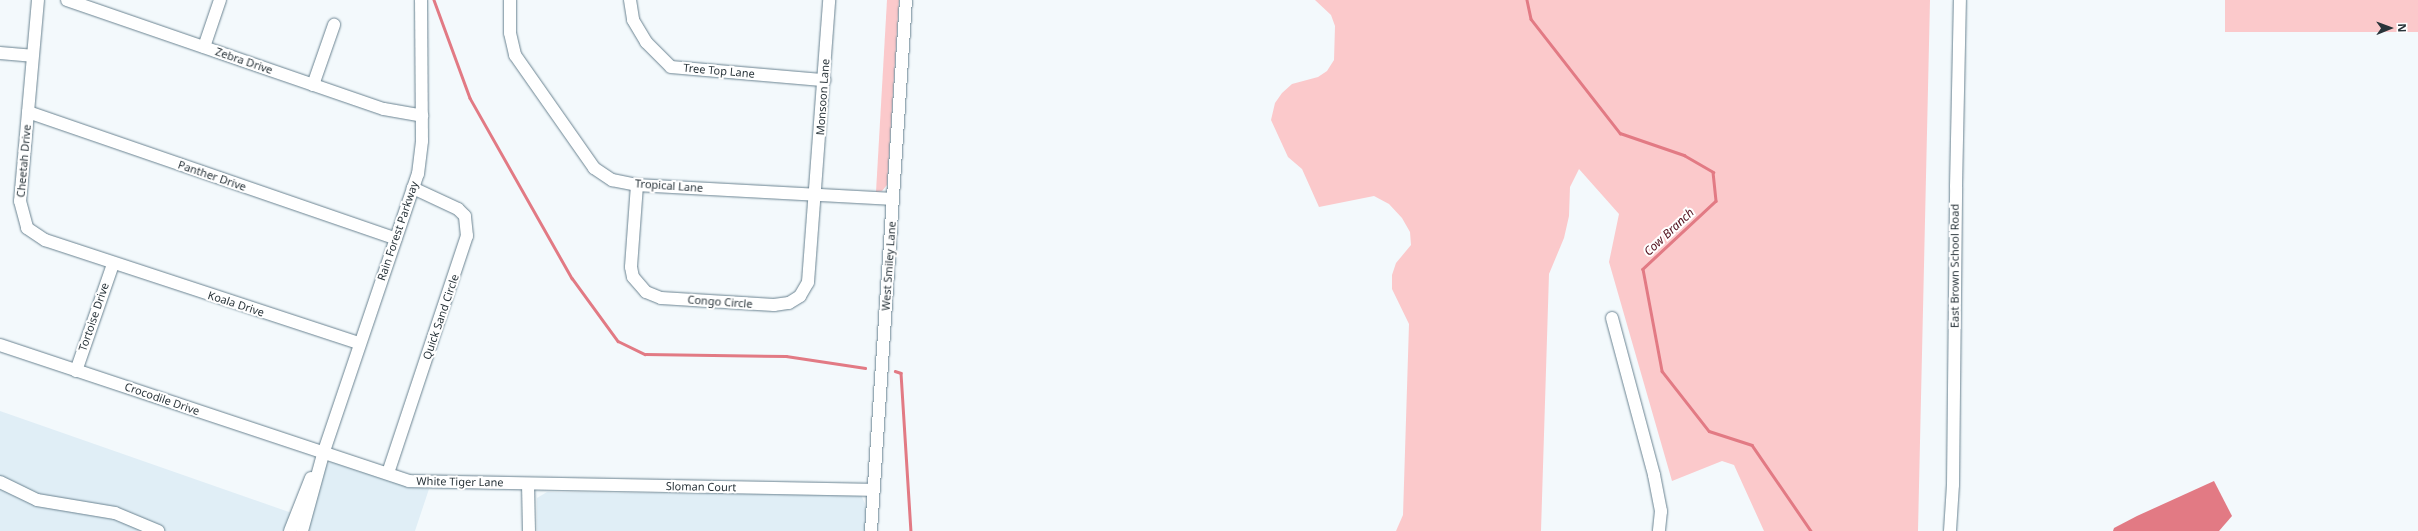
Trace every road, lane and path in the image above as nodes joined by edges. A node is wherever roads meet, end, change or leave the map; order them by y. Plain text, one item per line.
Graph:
1 (38, 0) edge
2 (67, 0) edge
3 (220, 0) edge
4 (421, 0) edge
5 (510, 0) edge
6 (630, 0) edge
7 (828, 0) edge
8 (906, 0) edge
9 (1960, 0) edge
10 (334, 25) dead end
11 (204, 47) junction
12 (0, 53) edge
13 (32, 56) junction
14 (824, 80) junction
15 (313, 85) junction
16 (28, 112) junction
17 (422, 116) junction
18 (636, 185) junction
19 (413, 188) junction
20 (816, 194) junction
21 (893, 200) junction
22 (396, 239) junction
23 (113, 264) junction
24 (1612, 318) dead end
25 (359, 343) junction
26 (1, 350) edge
27 (76, 371) junction
28 (323, 454) junction
29 (388, 473) junction
30 (0, 482) edge
31 (528, 484) junction
32 (874, 490) junction
33 (158, 531) edge
34 (290, 531) edge
35 (302, 531) edge
36 (529, 531) edge
37 (871, 531) edge
38 (1659, 531) edge
39 (1950, 531) edge

1 - 13 street, Cheetah Drive
2 - 11 street, Zebra Drive
3 - 11 street
4 - 17 street, Rain Forest Parkway
5 - 18 street, Tropical Lane
6 - 14 street, Tree Top Lane
7 - 14 street, Monsoon Lane
8 - 21 street, West Smiley Lane
9 - 39 street, East Brown School Road
10 - 15 street
11 - 15 street, Zebra Drive
12 - 13 street
13 - 16 street, Cheetah Drive
14 - 20 street, Monsoon Lane
15 - 17 street, Zebra Drive
16 - 22 street, Panther Drive
16 - 23 street, Cheetah Drive
17 - 19 street, Rain Forest Parkway
18 - 20 street, Tropical Lane
18 - 20 street, Congo Circle
19 - 22 street, Rain Forest Parkway
19 - 29 street, Quick Sand Circle
20 - 21 street, Tropical Lane
21 - 32 street, West Smiley Lane
22 - 25 street, Rain Forest Parkway
23 - 25 street, Koala Drive
23 - 27 street, Tortoise Drive
24 - 38 street
25 - 28 street, Rain Forest Parkway
26 - 27 street, Crocodile Drive
27 - 28 street, Crocodile Drive
28 - 29 street, White Tiger Lane
28 - 34 street, Rain Forest Parkway
28 - 35 street, Rain Forest Parkway
29 - 31 street, White Tiger Lane
30 - 33 street
31 - 32 street, Sloman Court
31 - 36 street
32 - 37 street, West Smiley Lane

